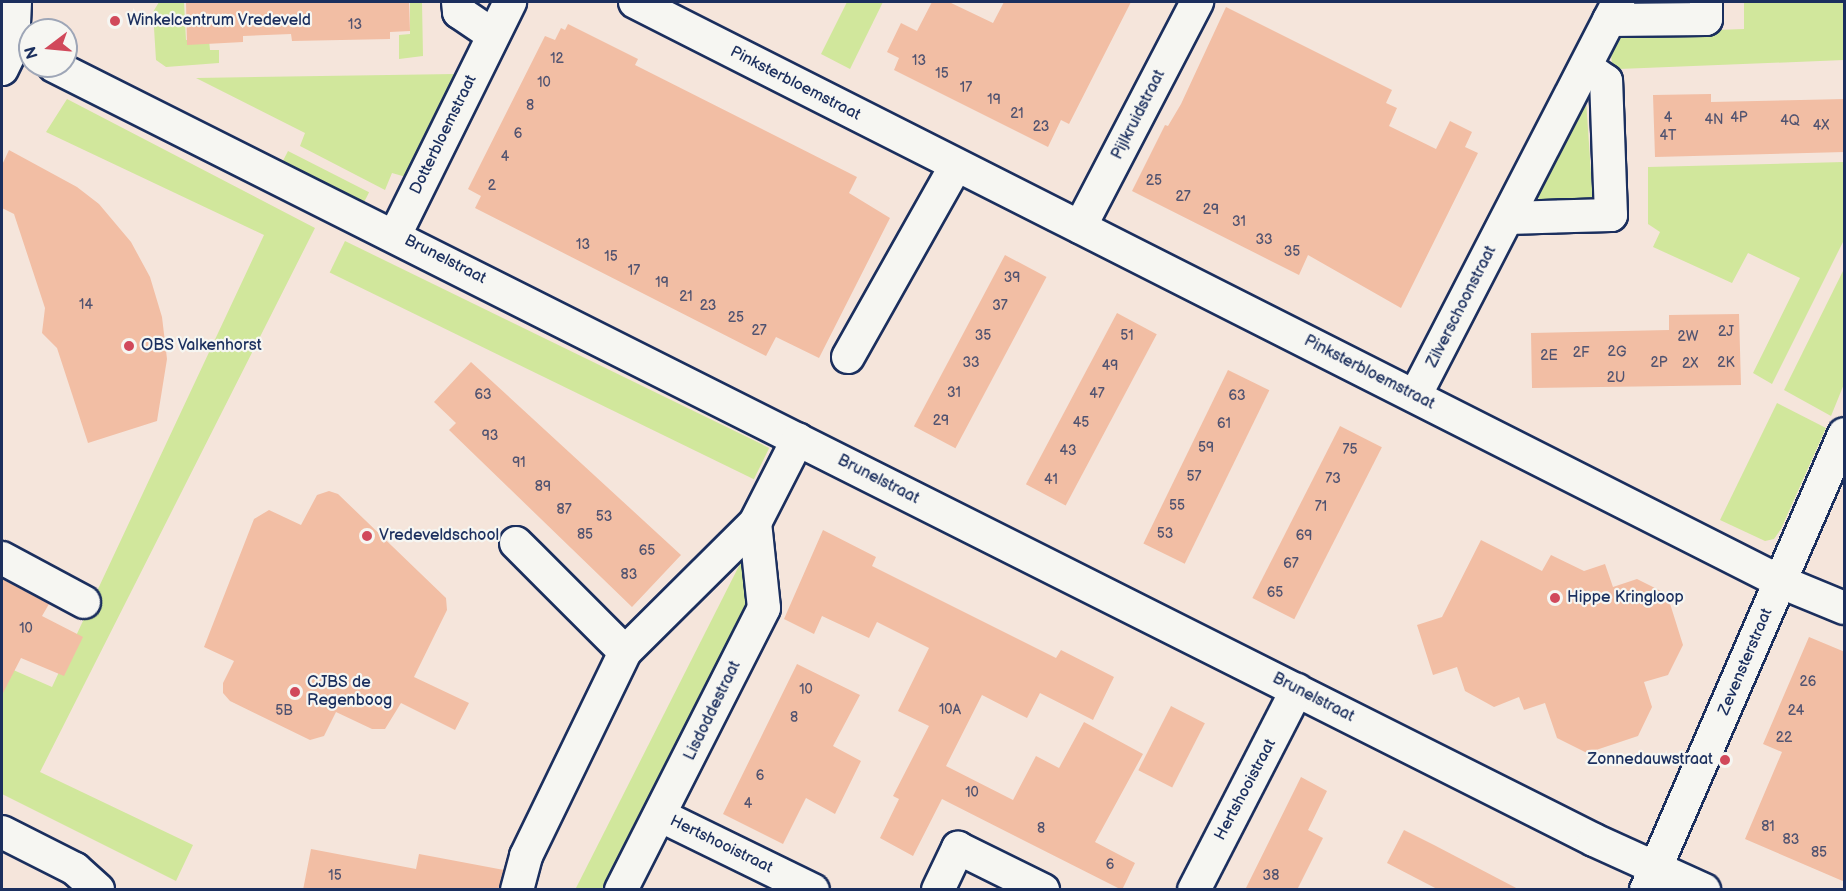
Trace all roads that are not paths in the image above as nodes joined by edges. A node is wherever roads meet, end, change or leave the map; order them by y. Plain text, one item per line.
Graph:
1 (15, 2) edge
2 (458, 2) edge
3 (510, 2) edge
4 (635, 2) edge
5 (1197, 2) edge
6 (1706, 2) edge
7 (1614, 11) edge
8 (493, 35) junction
9 (12, 52) edge
10 (1586, 67) junction
11 (78, 78) edge
12 (955, 167) junction
13 (1508, 218) junction
14 (1080, 227) junction
15 (395, 235) junction
16 (848, 357) dead end
17 (1415, 396) junction
18 (1845, 434) edge
19 (798, 439) junction
20 (755, 523) junction
21 (516, 543) dead end
22 (2, 558) edge
23 (1781, 582) junction
24 (84, 602) dead end
25 (1845, 608) edge
26 (625, 652) junction
27 (1297, 690) junction
28 (661, 816) junction
29 (2, 832) edge
30 (1650, 879) edge
31 (98, 890) edge
32 (517, 890) edge
33 (621, 890) edge
34 (813, 890) edge
35 (938, 890) edge
36 (1044, 890) edge
37 (1194, 890) edge
38 (1704, 890) edge

1 - 9 street
2 - 8 street
3 - 8 street, Dotterbloemstraat
4 - 12 street, Pinksterbloemstraat
5 - 14 street, Pijlkruidstraat
6 - 7 street, Zilverschoonstraat
7 - 10 street, Zilverschoonstraat
8 - 15 street, Dotterbloemstraat
10 - 13 street, Zilverschoonstraat
10 - 13 street
11 - 15 street, Brunelstraat
12 - 14 street, Pinksterbloemstraat
12 - 16 street
13 - 17 street, Zilverschoonstraat
14 - 17 street, Pinksterbloemstraat
15 - 19 street, Brunelstraat
17 - 23 street, Pinksterbloemstraat
18 - 23 street, Zevensterstraat
19 - 20 street
19 - 27 street, Brunelstraat
20 - 26 street
20 - 28 street, Lisdoddestraat
21 - 26 street
22 - 24 street
23 - 25 street
23 - 30 street, Zevensterstraat
26 - 32 street
27 - 30 street, Brunelstraat
27 - 37 street, Hertshooistraat
28 - 33 street, Lisdoddestraat
28 - 34 street, Hertshooistraat
29 - 31 street
30 - 38 street, Brunelstraat
35 - 36 street

